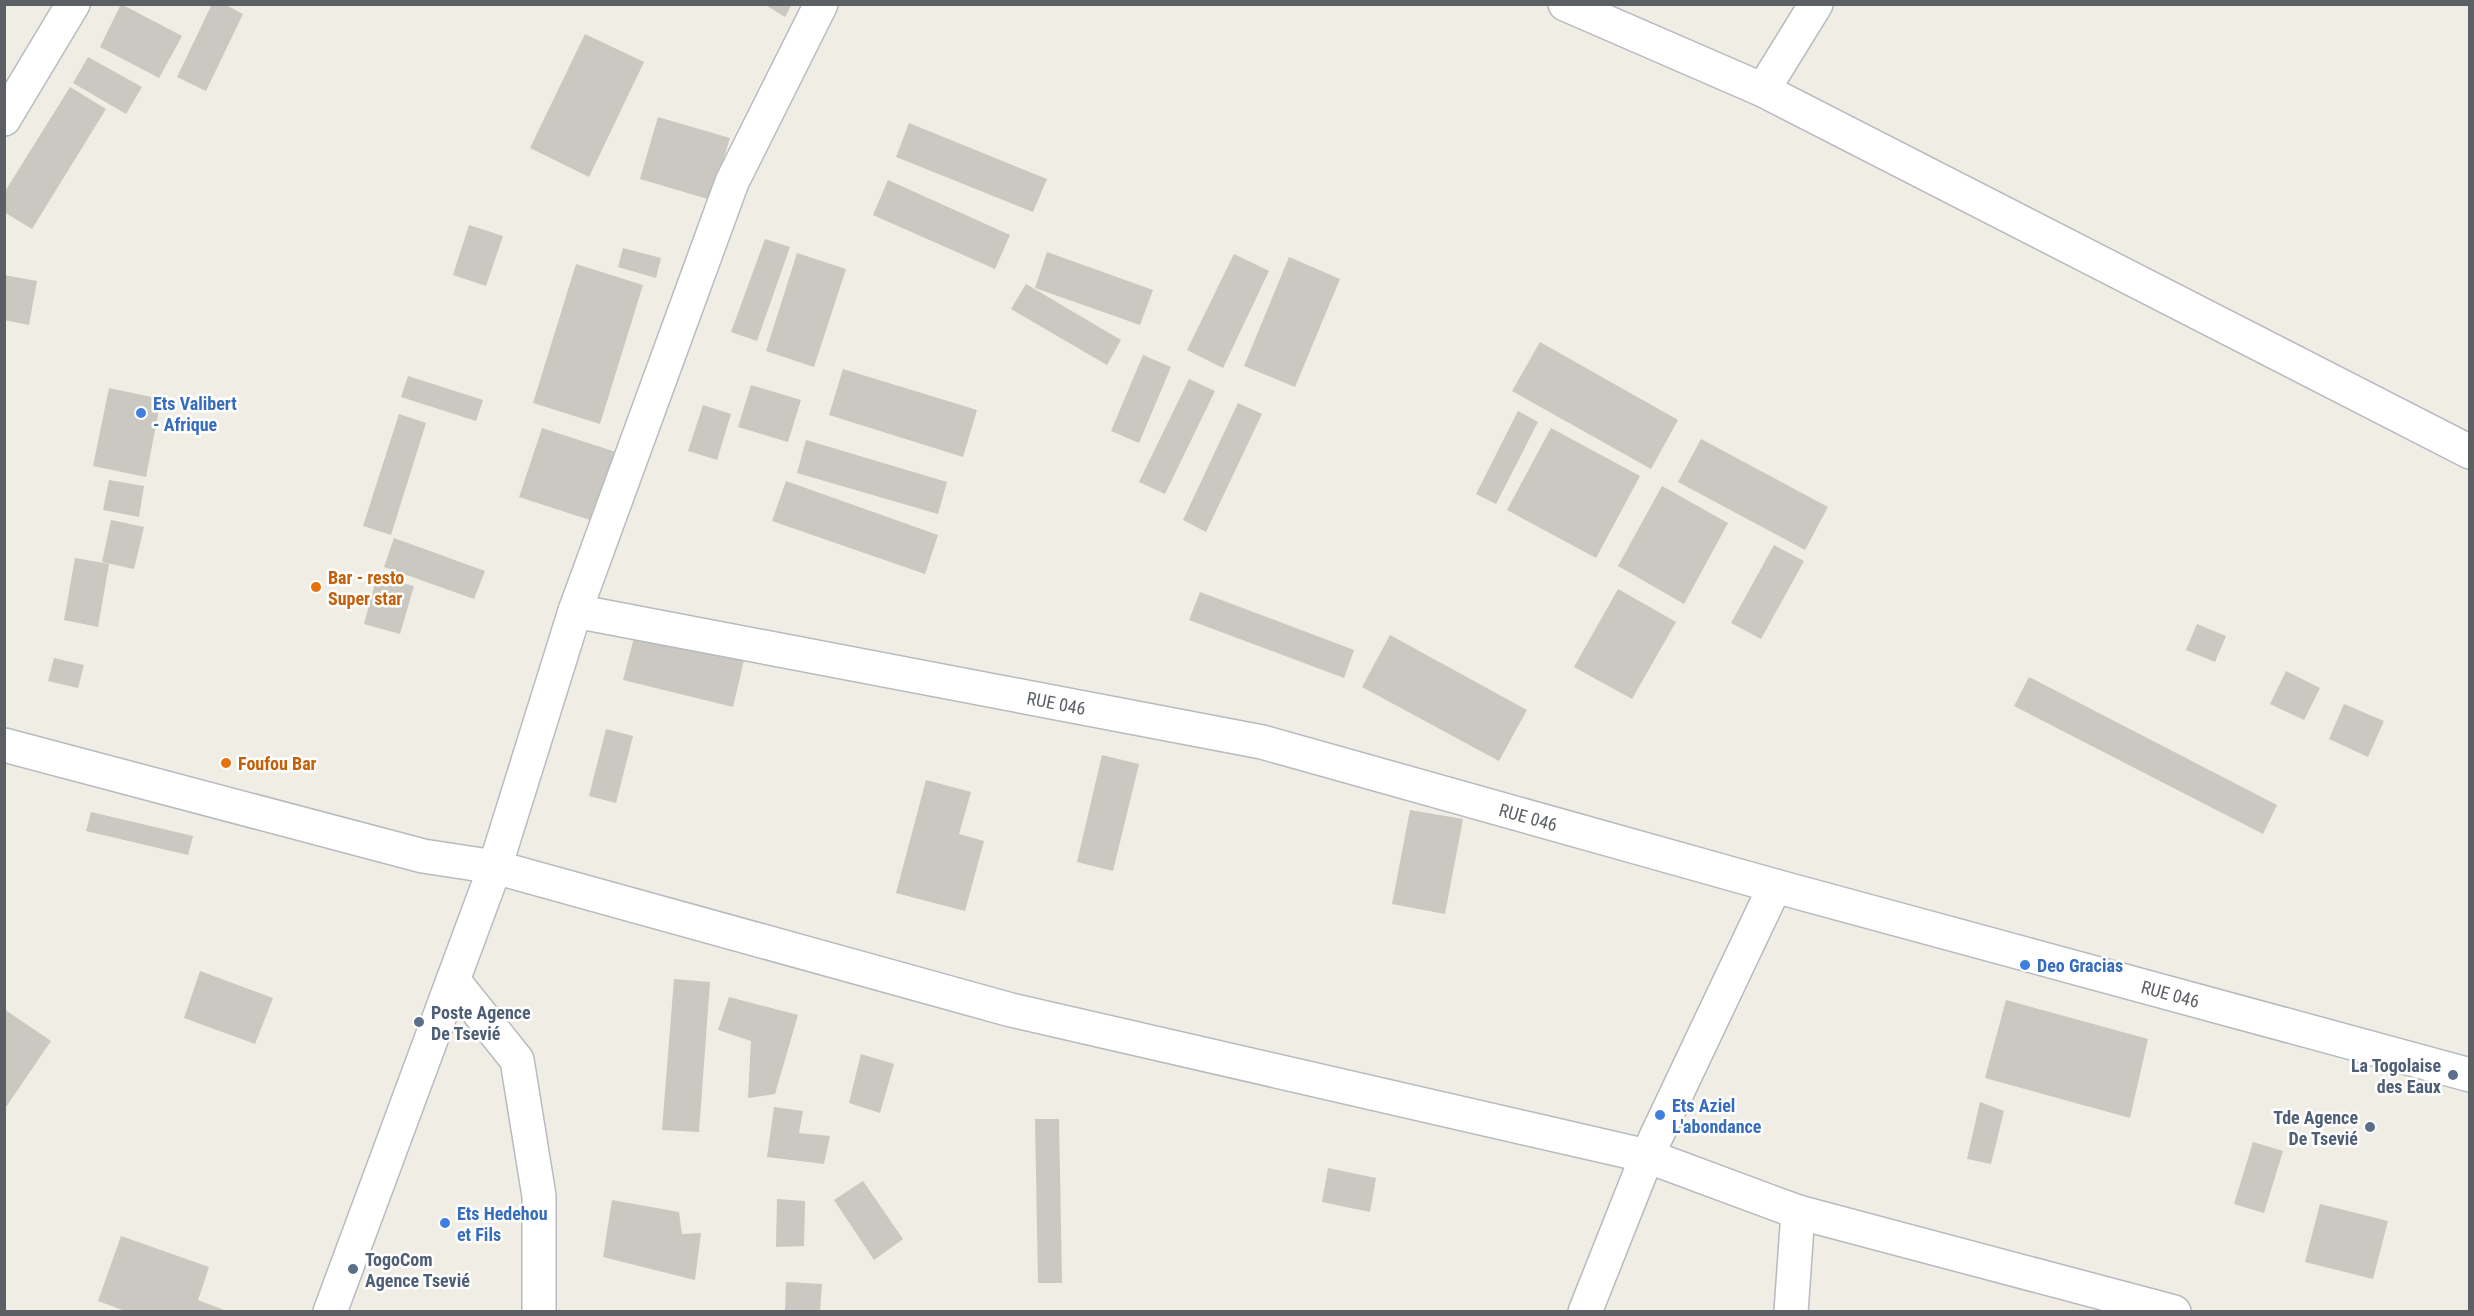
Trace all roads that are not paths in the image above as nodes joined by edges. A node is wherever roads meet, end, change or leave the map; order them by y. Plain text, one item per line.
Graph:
1 (73, 4) edge
2 (821, 4) edge
3 (1565, 4) edge
4 (1816, 4) edge
5 (1763, 90) junction
6 (9, 103) edge
7 (2469, 452) edge
8 (575, 611) junction
9 (4, 745) edge
10 (495, 867) junction
11 (1775, 886) junction
12 (453, 980) junction
13 (2469, 1075) edge
14 (1647, 1156) junction
15 (1798, 1212) junction
16 (330, 1311) edge
17 (539, 1311) edge
18 (1585, 1311) edge
19 (1791, 1311) edge
20 (2175, 1311) edge

1 - 6 street
2 - 8 street
3 - 5 street
4 - 5 street
5 - 7 street
8 - 10 street
8 - 11 street, RUE 046 / Rue 046
9 - 10 street
10 - 12 street
10 - 14 street
11 - 13 street, RUE 046 / Rue 046
11 - 14 street
12 - 16 street
12 - 17 street
14 - 15 street
14 - 18 street
15 - 19 street
15 - 20 street

